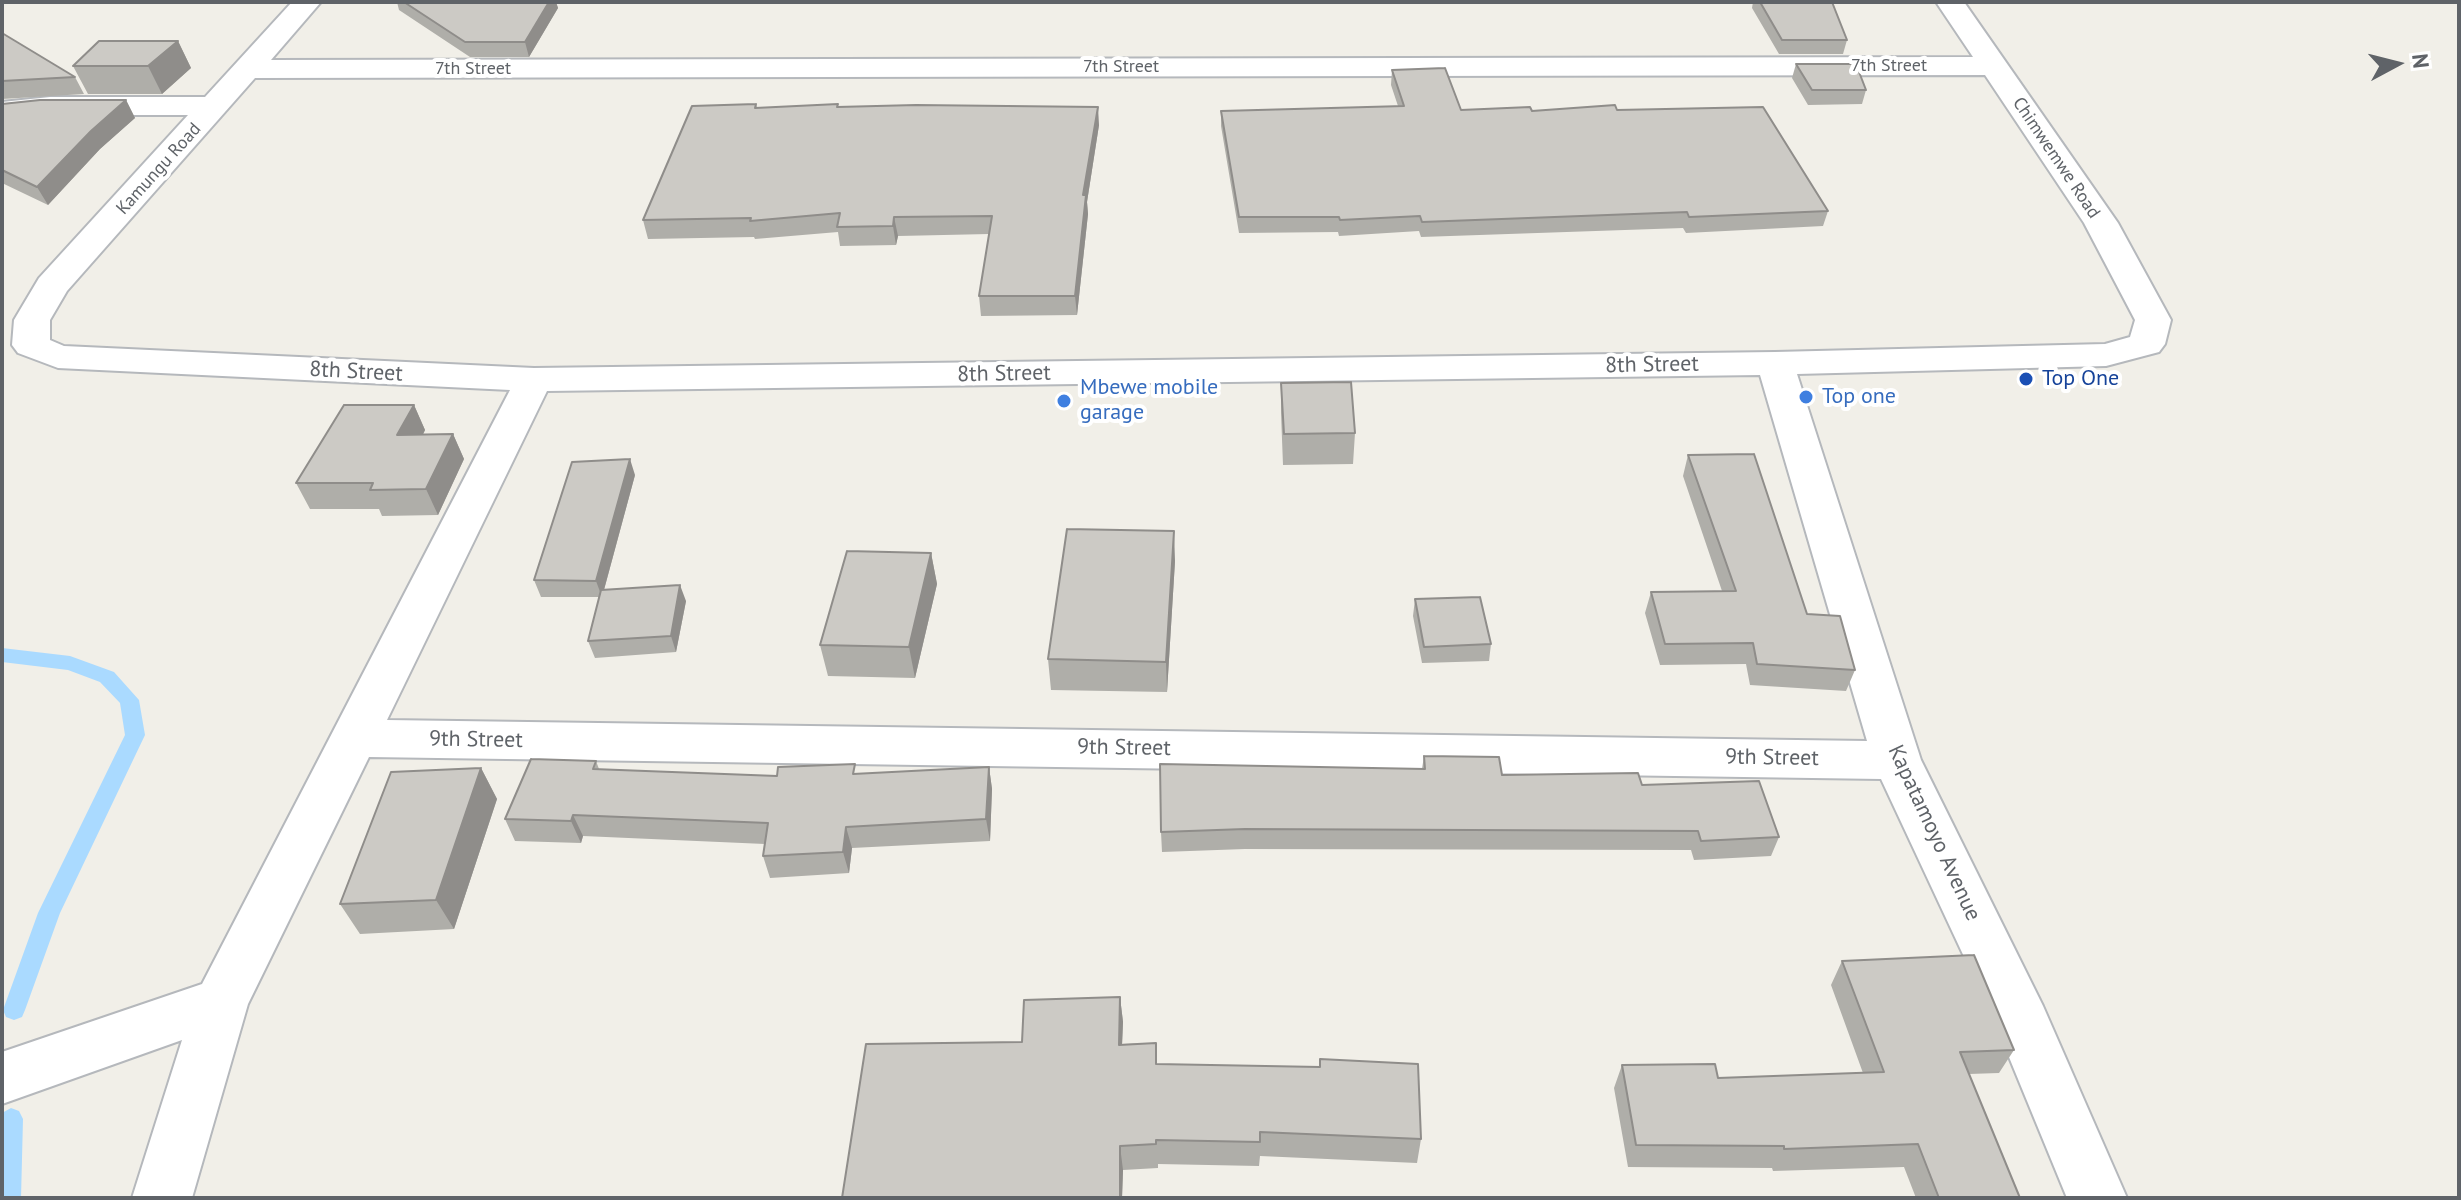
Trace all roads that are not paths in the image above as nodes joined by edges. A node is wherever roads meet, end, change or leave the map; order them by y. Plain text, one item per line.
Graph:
1 (307, 2) edge
2 (1950, 2) edge
3 (1994, 66) junction
4 (249, 69) junction
5 (216, 106) junction
6 (2, 111) edge
7 (2153, 320) joint
8 (31, 345) joint
9 (1775, 363) junction
10 (534, 380) junction
11 (352, 738) junction
12 (1897, 760) junction
13 (221, 1002) junction
14 (2, 1078) edge
15 (162, 1198) edge
16 (2097, 1198) edge

1 - 4 street, Kamungu Road
2 - 3 street, Chimwemwe Road
3 - 4 street, 7th Street
3 - 7 street, Chimwemwe Road
4 - 5 street, Kamungu Road
5 - 6 street
5 - 8 street, Kamungu Road
7 - 9 street, 8th Street
8 - 10 street, 8th Street
9 - 10 street, 8th Street
9 - 12 street, Kapatamoyo Avenue
10 - 11 street
11 - 12 street, 9th Street
11 - 13 street
12 - 16 street, Kapatamoyo Avenue
13 - 14 street
13 - 15 street

